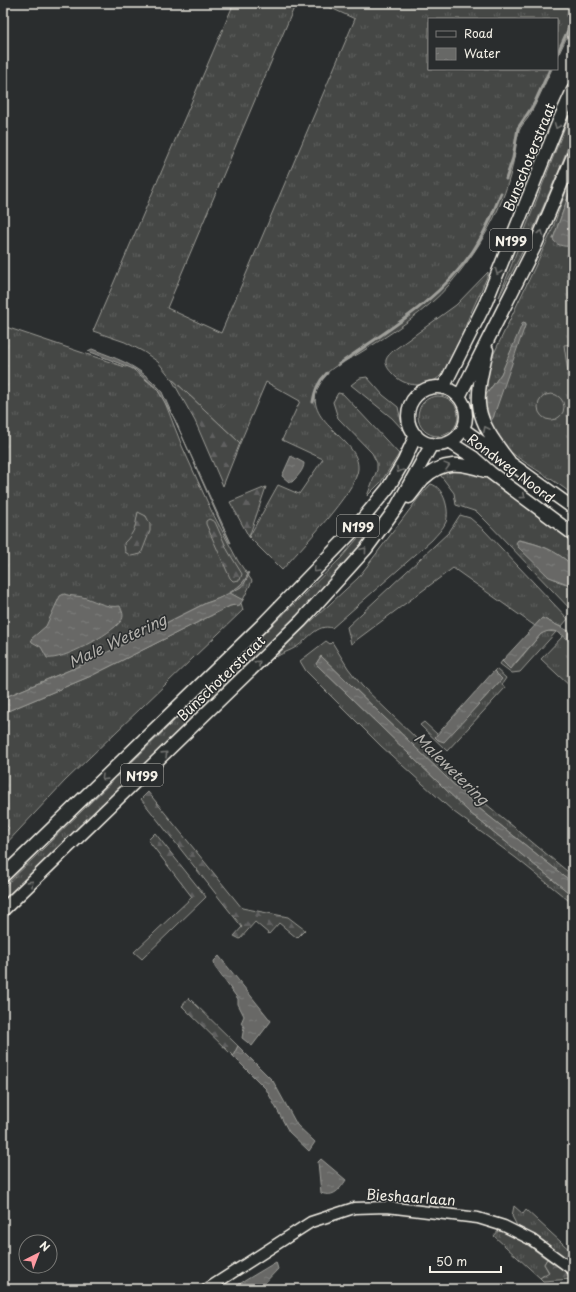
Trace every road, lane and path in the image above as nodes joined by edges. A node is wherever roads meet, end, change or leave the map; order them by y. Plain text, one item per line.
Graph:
1 (573, 90) edge
2 (573, 156) edge
3 (492, 330) junction
4 (443, 388) junction
5 (459, 397) junction
6 (463, 429) junction
7 (416, 435) junction
8 (449, 442) junction
9 (432, 444) junction
10 (509, 461) junction
11 (491, 473) junction
12 (396, 508) junction
13 (573, 508) edge
14 (573, 534) edge
15 (3, 876) edge
16 (3, 910) edge
17 (573, 1270) edge
18 (207, 1289) edge

1 -> 4 main road, Bunschoterstraat / N199
3 -> 2 main road, N199
3 - 5 main road, N199
10 -> 3 main road
4 - 5 main road
4 - 7 main road
5 - 6 main road
6 - 8 main road
6 - 10 main road, Rondweg Noord
7 - 9 main road
7 -> 15 main road, Bunschoterstraat / N199
8 - 9 main road
8 - 11 main road, Rondweg Noord
9 - 12 main road, Bunschoterstraat / N199
10 - 13 main road, Rondweg Noord
12 -> 11 main road
11 -> 14 main road, Rondweg Noord
16 -> 12 main road, Bunschoterstraat / N199
17 - 18 street, Bieshaarlaan

